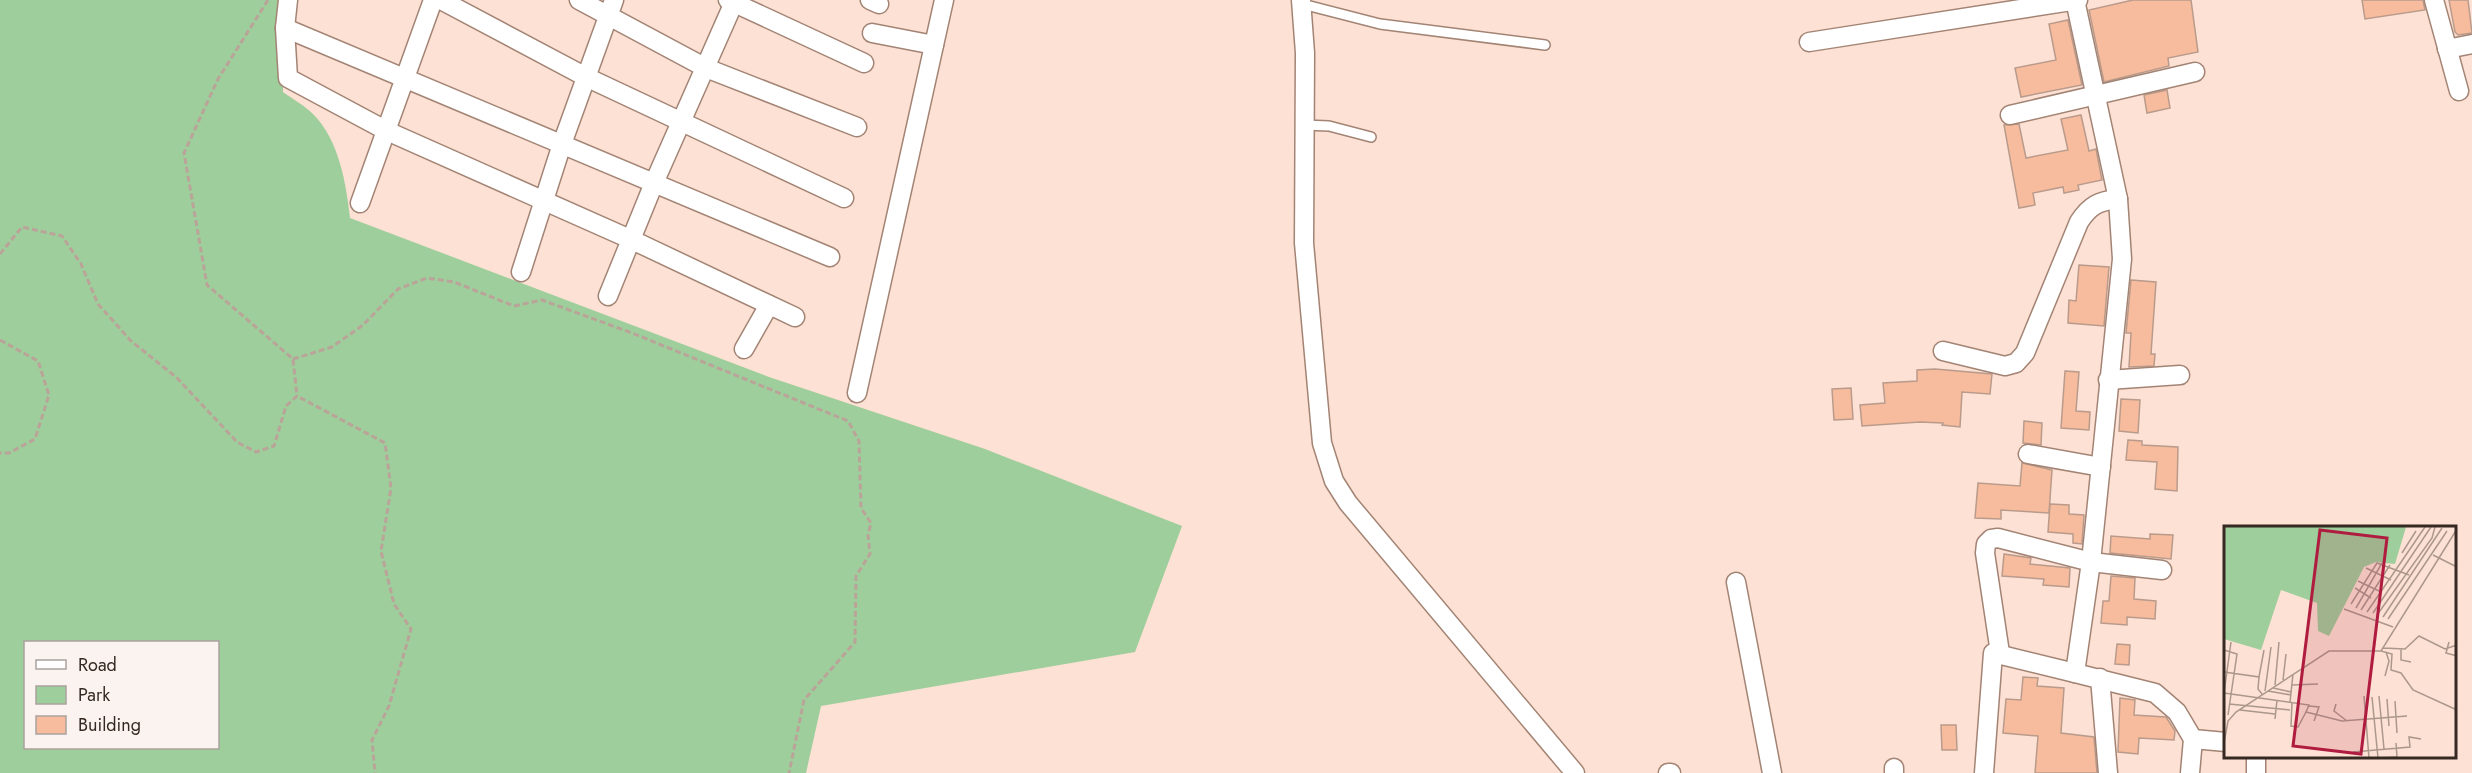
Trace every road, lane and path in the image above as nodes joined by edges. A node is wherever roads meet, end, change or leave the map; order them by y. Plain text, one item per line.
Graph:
1 (268, 0) edge
2 (288, 0) edge
3 (433, 0) edge
4 (441, 0) edge
5 (579, 0) edge
6 (614, 0) edge
7 (944, 0) edge
8 (2076, 0) edge
9 (2434, 0) edge
10 (732, 1) edge
11 (1302, 2) edge
12 (608, 18) junction
13 (285, 28) junction
14 (872, 33) dead end
15 (1809, 42) dead end
16 (2472, 44) edge
17 (934, 45) junction
18 (1545, 45) dead end
19 (2447, 49) junction
20 (864, 63) dead end
21 (706, 68) junction
22 (2195, 72) dead end
23 (586, 77) junction
24 (404, 78) junction
25 (2458, 91) dead end
26 (2096, 96) junction
27 (2010, 115) dead end
28 (683, 122) junction
29 (1304, 125) junction
30 (857, 127) dead end
31 (387, 131) junction
32 (1371, 137) dead end
33 (562, 144) junction
34 (654, 183) junction
35 (844, 198) dead end
36 (2118, 199) junction
37 (545, 201) junction
38 (360, 203) dead end
39 (630, 239) junction
40 (0, 254) edge
41 (830, 257) dead end
42 (521, 272) dead end
43 (608, 296) dead end
44 (769, 305) junction
45 (795, 317) dead end
46 (0, 340) edge
47 (744, 349) dead end
48 (1943, 351) dead end
49 (293, 359) junction
50 (2180, 375) dead end
51 (2108, 380) junction
52 (857, 393) dead end
53 (297, 396) junction
54 (0, 453) edge
55 (2028, 454) dead end
56 (2101, 467) junction
57 (2091, 562) junction
58 (2162, 570) dead end
59 (1736, 582) dead end
60 (2000, 654) junction
61 (2075, 673) junction
62 (2100, 678) junction
63 (2193, 739) junction
64 (2224, 742) edge
65 (375, 773) edge
66 (789, 773) edge
67 (1575, 773) edge
68 (1772, 773) edge
69 (1984, 773) edge
70 (2108, 773) edge
71 (2190, 773) edge

1 - 49 path
2 - 13 street
3 - 24 street
4 - 23 street
5 - 12 street
6 - 12 street
7 - 17 street
8 - 15 street
8 - 26 street
9 - 19 street
10 - 20 street
10 - 21 street
11 - 18 lane
11 - 29 street
12 - 21 street
12 - 23 street
13 - 24 street
13 - 31 street
14 - 17 street
16 - 19 street
17 - 52 street
19 - 25 street
21 - 28 street
21 - 30 street
22 - 26 street
23 - 28 street
23 - 33 street
24 - 31 street
24 - 33 street
26 - 27 street
26 - 36 street
28 - 34 street
28 - 35 street
29 - 32 lane
29 - 67 street
31 - 37 street
31 - 38 street
33 - 34 street
33 - 37 street
34 - 39 street
34 - 41 street
36 - 48 street
36 - 51 street
37 - 39 street
37 - 42 street
39 - 43 street
39 - 44 street
40 - 53 path
44 - 45 street
44 - 47 street
46 - 54 path
49 - 53 path
49 - 66 path
50 - 51 street
51 - 56 street
53 - 65 path
55 - 56 street
56 - 57 street
57 - 58 street
57 - 60 street
57 - 61 street
59 - 68 street
60 - 61 street
60 - 69 street
61 - 62 street
62 - 63 street
62 - 70 street
63 - 64 street
63 - 71 street

